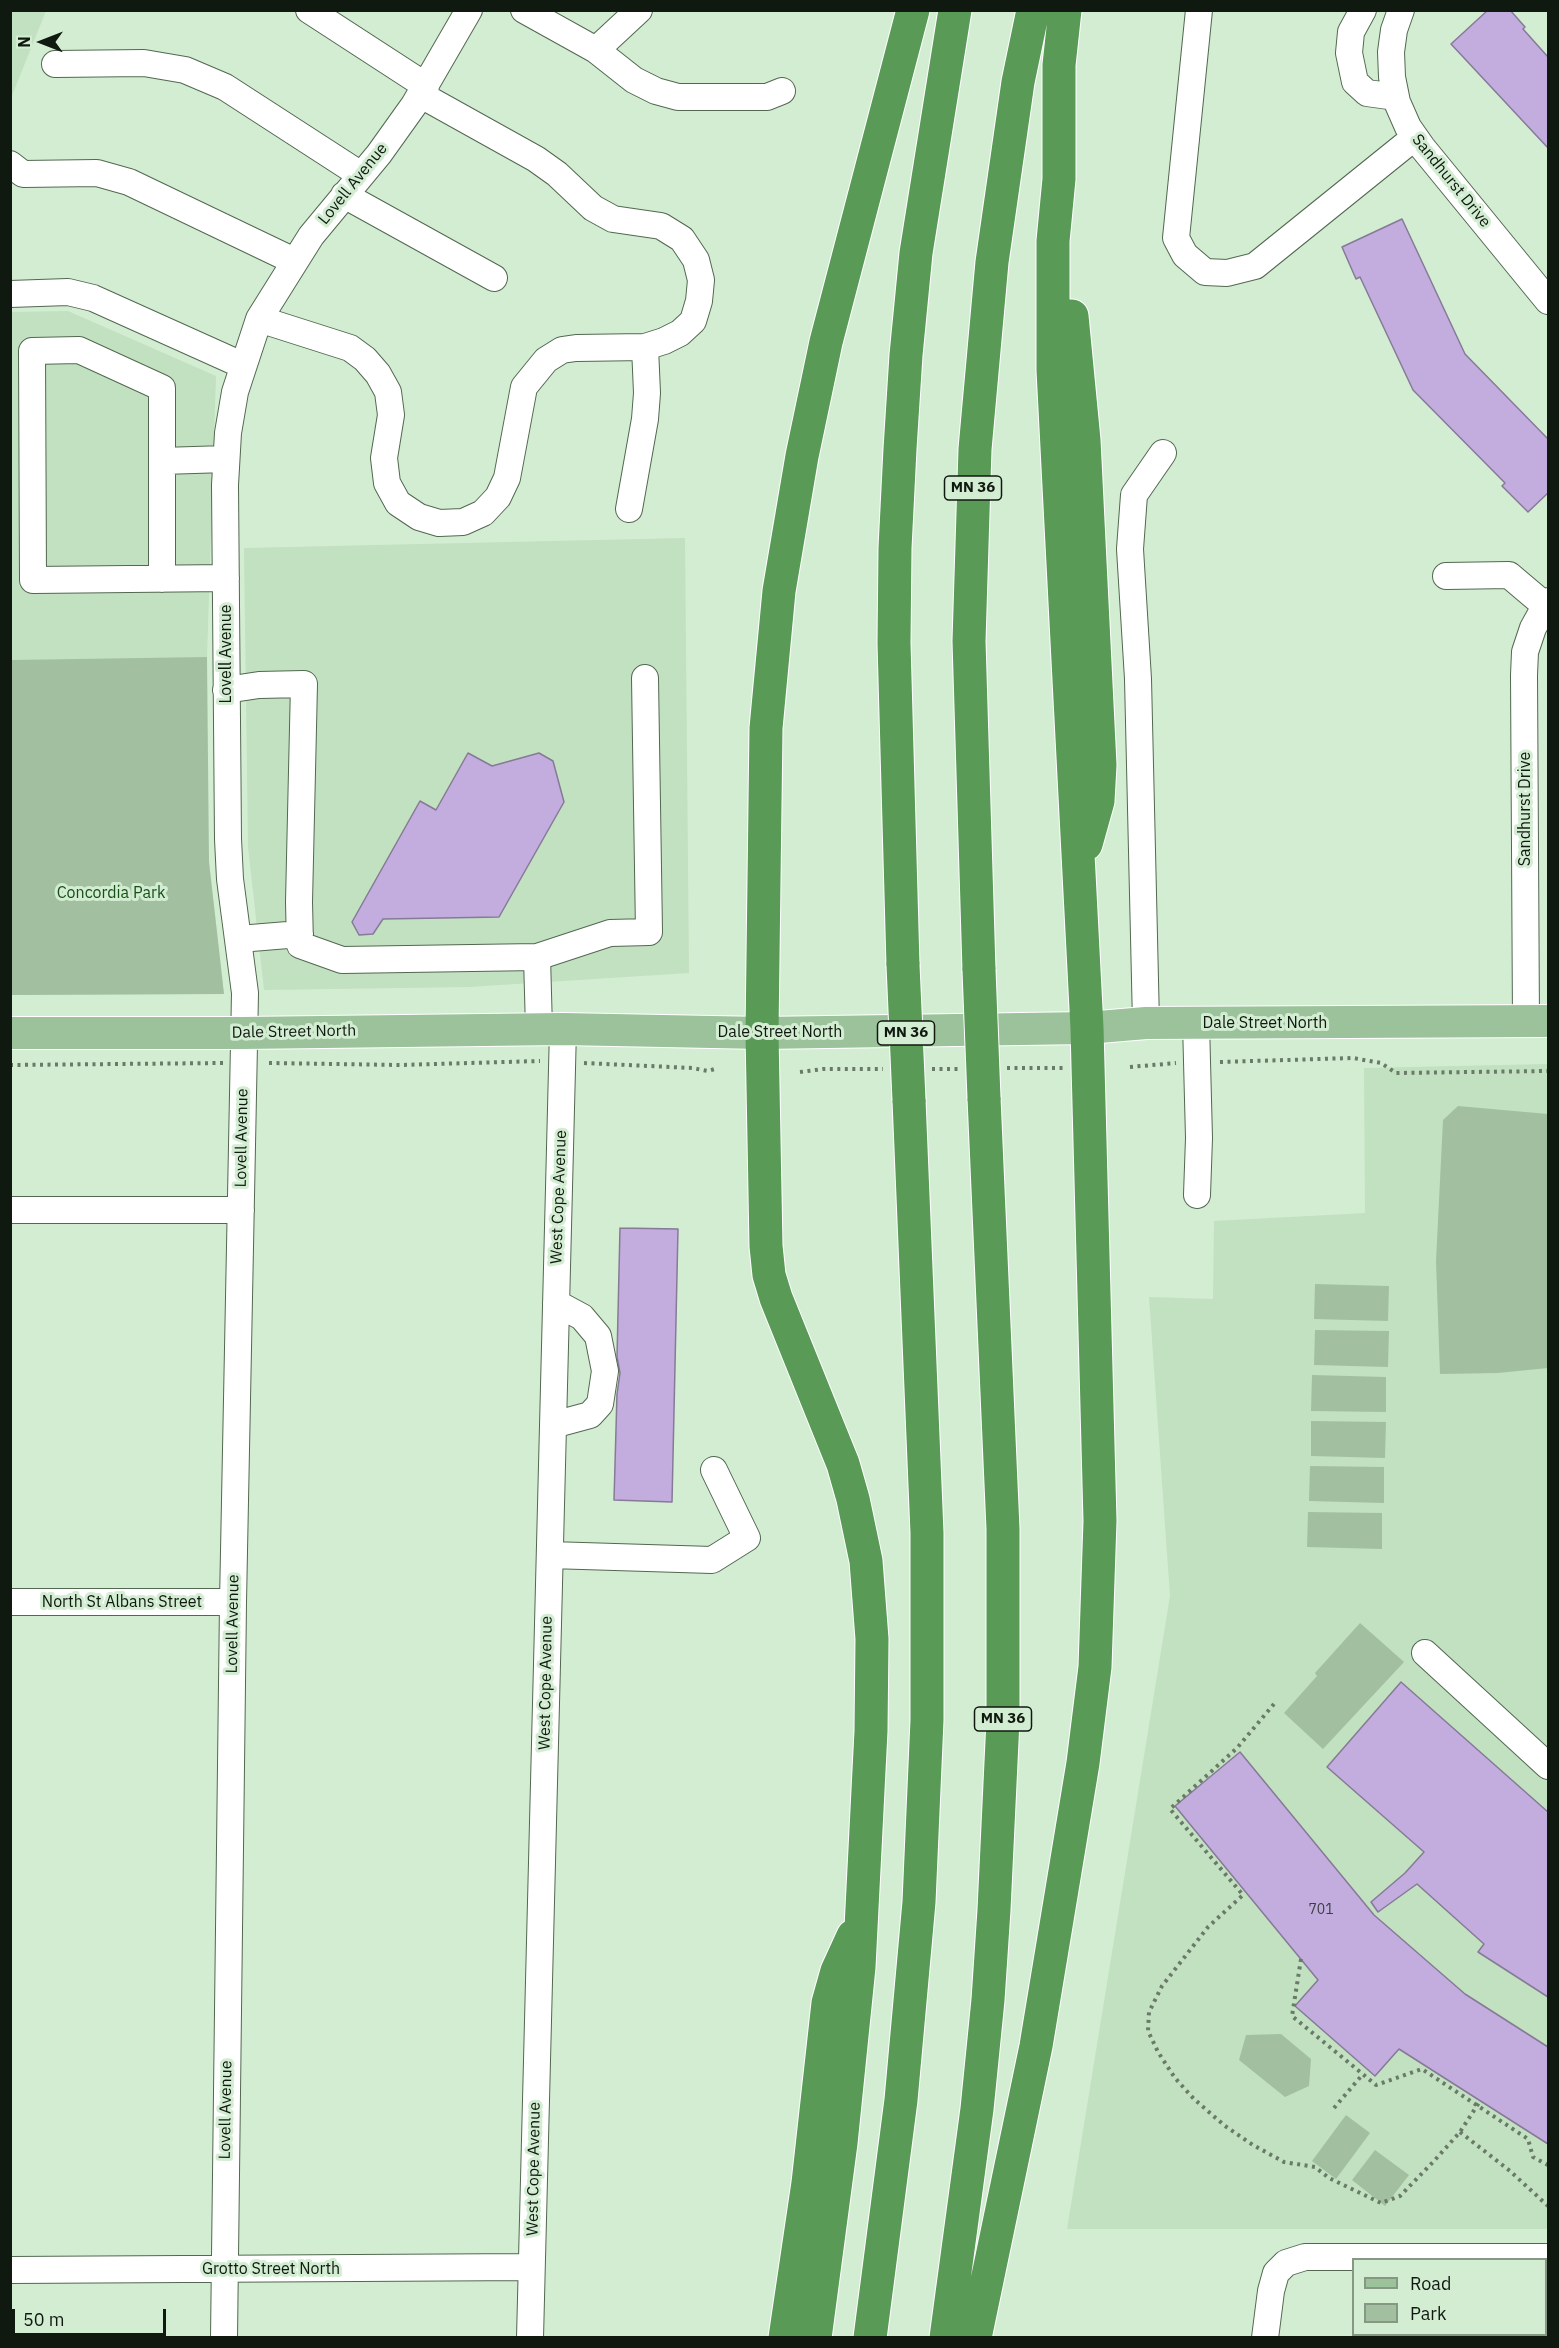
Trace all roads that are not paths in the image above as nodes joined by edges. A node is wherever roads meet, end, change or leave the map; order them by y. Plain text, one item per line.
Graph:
1 (309, 10) edge
2 (469, 10) edge
3 (524, 10) edge
4 (639, 10) edge
5 (914, 10) edge
6 (955, 10) edge
7 (1033, 10) edge
8 (1065, 10) edge
9 (1199, 10) edge
10 (1363, 10) edge
11 (1401, 10) edge
12 (596, 50) junction
13 (55, 64) dead end
14 (423, 90) junction
15 (782, 90) dead end
16 (1396, 97) junction
17 (1415, 137) junction
18 (10, 164) edge
19 (361, 175) junction
20 (344, 195) junction
21 (294, 261) junction
22 (494, 278) dead end
23 (10, 294) edge
24 (1548, 301) edge
25 (259, 319) junction
26 (645, 347) junction
27 (242, 365) junction
28 (1163, 453) dead end
29 (226, 459) junction
30 (162, 461) junction
31 (629, 509) dead end
32 (1446, 576) dead end
33 (226, 578) junction
34 (162, 579) junction
35 (1547, 605) edge
36 (645, 678) dead end
37 (226, 690) junction
38 (300, 934) junction
39 (238, 939) junction
40 (537, 957) junction
41 (1537, 1022) edge
42 (1146, 1023) junction
43 (1196, 1023) junction
44 (1087, 1028) junction
45 (551, 1029) junction
46 (10, 1033) edge
47 (243, 1033) junction
48 (762, 1033) junction
49 (1197, 1195) dead end
50 (10, 1210) edge
51 (241, 1210) junction
52 (556, 1303) junction
53 (553, 1425) junction
54 (714, 1470) dead end
55 (550, 1556) junction
56 (10, 1602) edge
57 (233, 1602) junction
58 (1425, 1653) dead end
59 (1548, 1766) edge
60 (863, 1912) junction
61 (1548, 2257) edge
62 (531, 2267) junction
63 (10, 2270) edge
64 (224, 2270) junction
65 (224, 2337) edge
66 (530, 2337) edge
67 (785, 2337) edge
68 (814, 2337) edge
69 (870, 2337) edge
70 (946, 2337) edge
71 (975, 2337) edge
72 (1265, 2337) edge

1 - 14 street
2 - 14 street, Lovell Avenue
3 - 12 street
4 - 12 street
5 - 48 highway
6 - 69 highway, MN 36, bridge
7 - 70 highway, MN 36, bridge
8 - 44 highway
9 - 17 street
10 - 16 street
11 - 16 street, Sandhurst Drive
12 - 15 street
13 - 19 street
14 - 19 street, Lovell Avenue
14 - 26 street
16 - 17 street, Sandhurst Drive
17 - 24 street, Sandhurst Drive
18 - 21 street
19 - 20 street, Lovell Avenue
20 - 21 street, Lovell Avenue
20 - 22 street
21 - 25 street, Lovell Avenue
23 - 27 street
25 - 26 street
25 - 27 street, Lovell Avenue
26 - 31 street
27 - 29 street, Lovell Avenue
28 - 42 street
29 - 30 street
29 - 33 street, Lovell Avenue
30 - 34 street
30 - 34 street
32 - 35 street
33 - 34 street
33 - 37 street, Lovell Avenue
35 - 41 street, Sandhurst Drive
36 - 40 street
37 - 38 street
37 - 39 street, Lovell Avenue
38 - 39 street
38 - 40 street
39 - 47 street, Lovell Avenue
40 - 45 street, West Cope Avenue
41 - 43 main road, Dale Street North
42 - 43 main road, Dale Street North
42 - 44 main road, Dale Street North
43 - 49 street
44 - 48 main road, Dale Street North
44 - 71 highway
45 - 47 main road, Dale Street North
45 - 48 main road, Dale Street North
45 - 52 street, West Cope Avenue
46 - 47 main road, Dale Street North
47 - 51 street, Lovell Avenue
48 - 60 highway
50 - 51 street
51 - 57 street, Lovell Avenue
52 - 53 street, West Cope Avenue
52 - 53 street
53 - 55 street, West Cope Avenue
54 - 55 street
55 - 62 street, West Cope Avenue
56 - 57 street, North St Albans Street
57 - 64 street, Lovell Avenue
58 - 59 street
60 - 67 highway
60 - 68 highway
61 - 72 street
62 - 64 street, Grotto Street North
62 - 66 street, West Cope Avenue
63 - 64 street, Grotto Street North
64 - 65 street, Lovell Avenue

